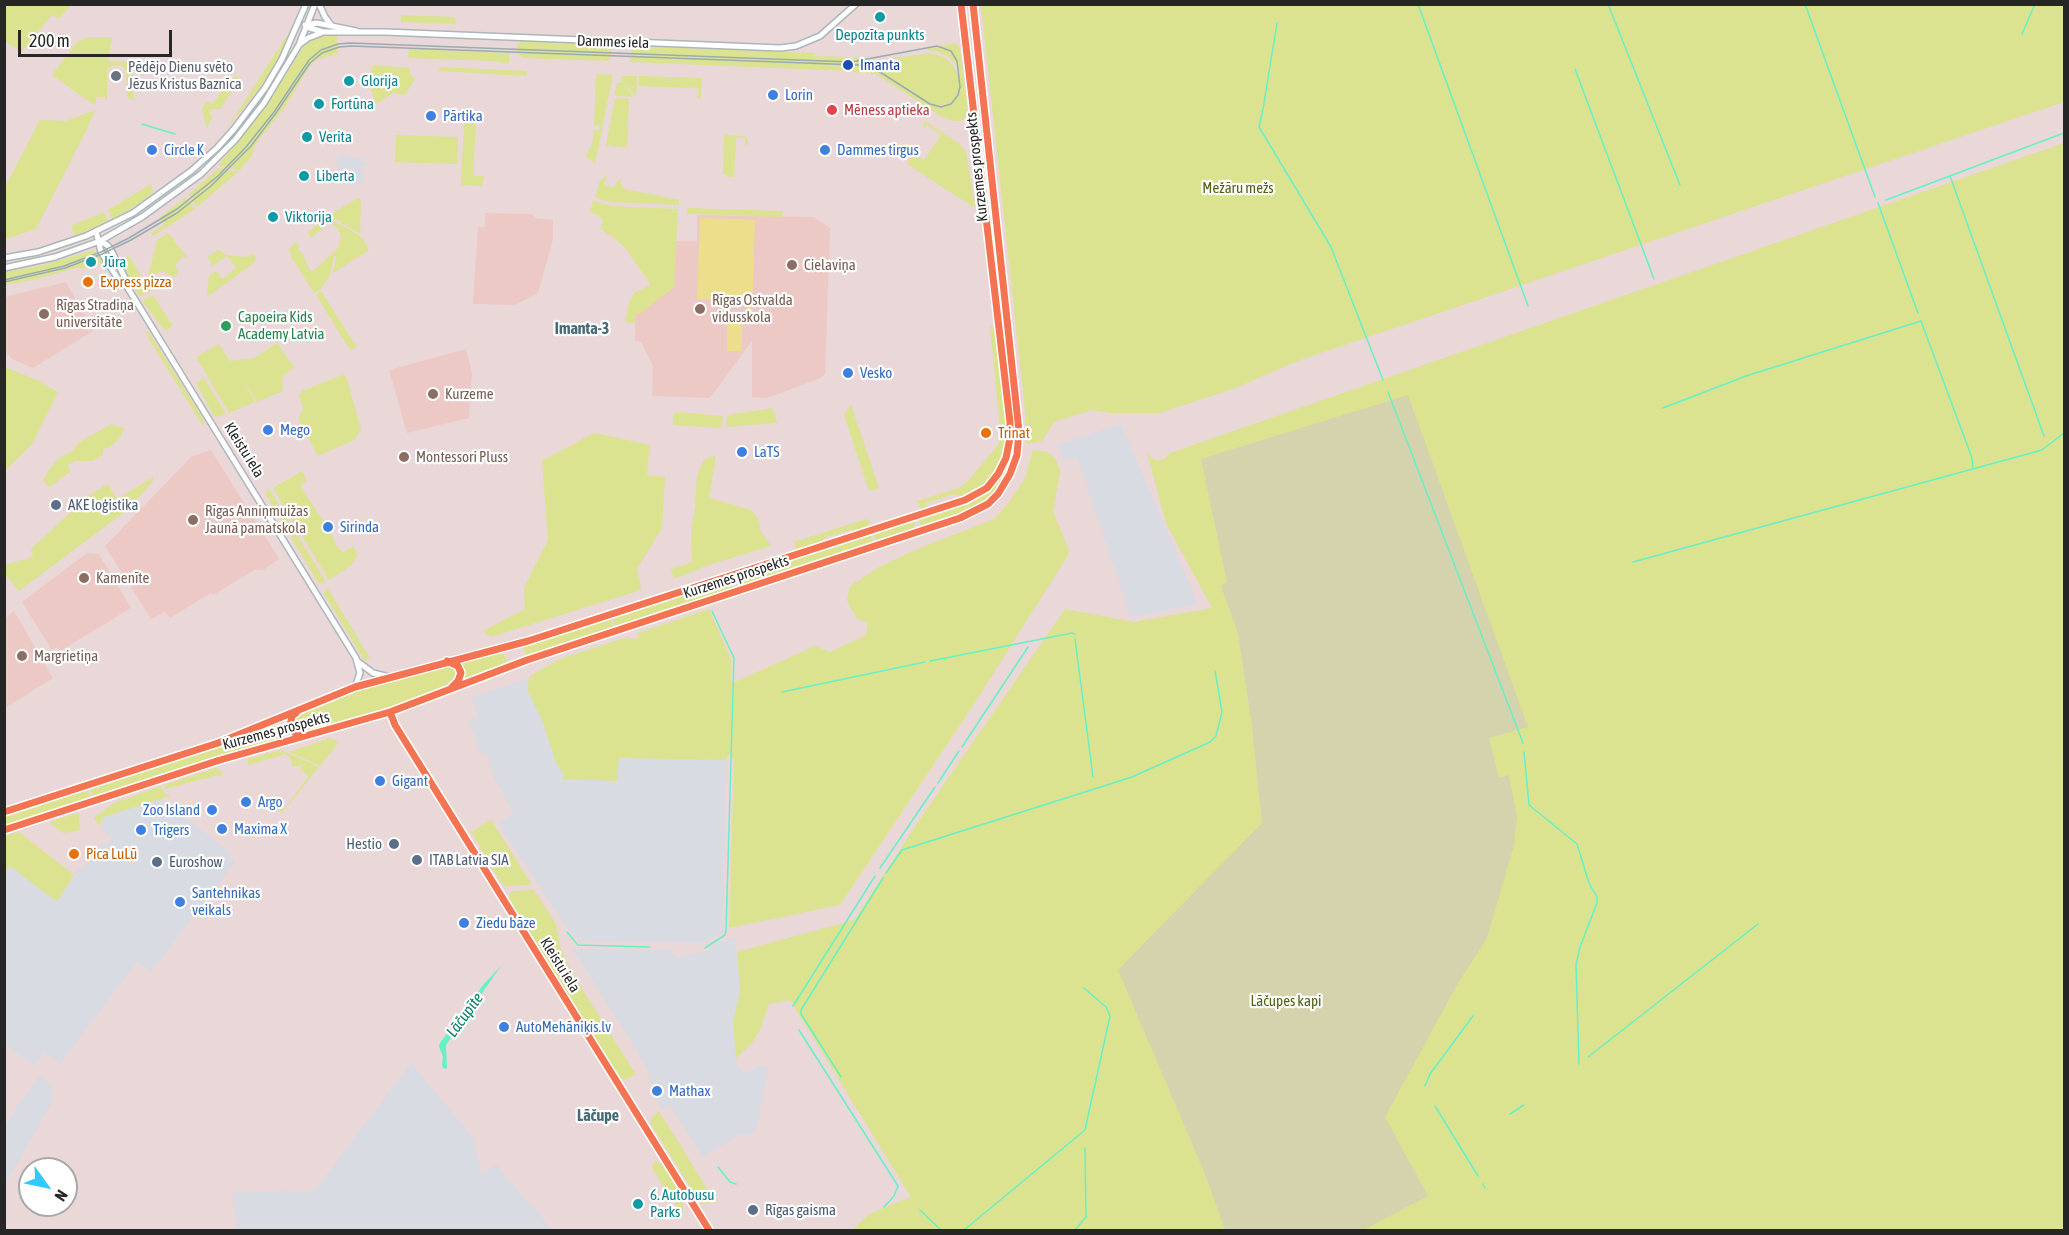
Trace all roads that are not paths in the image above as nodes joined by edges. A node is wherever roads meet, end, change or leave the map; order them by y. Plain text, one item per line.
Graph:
1 (306, 4) edge
2 (317, 4) edge
3 (856, 4) edge
4 (961, 4) edge
5 (973, 4) edge
6 (307, 24) junction
7 (332, 25) junction
8 (297, 27) junction
9 (356, 31) junction
10 (323, 32) junction
11 (299, 45) junction
12 (96, 231) junction
13 (100, 241) junction
14 (4, 258) edge
15 (4, 268) edge
16 (126, 285) junction
17 (1008, 322) junction
18 (998, 323) junction
19 (917, 515) junction
20 (919, 532) junction
21 (731, 576) junction
22 (737, 591) junction
23 (357, 661) junction
24 (447, 661) junction
25 (389, 677) junction
26 (355, 687) junction
27 (450, 689) junction
28 (298, 711) junction
29 (390, 712) junction
30 (306, 736) junction
31 (4, 813) edge
32 (4, 830) edge
33 (709, 1230) edge

1 - 8 street
2 - 6 street
2 - 7 street
3 - 9 street, Dammes iela
4 - 18 main road, Kurzemes prospekts
5 - 17 main road, Kurzemes prospekts
6 - 7 street, Dammes iela
6 - 8 street
6 - 10 street, Dammes iela
6 - 11 street
7 - 9 street, Dammes iela
8 - 12 street
9 - 10 street, Dammes iela
10 - 11 street
11 - 13 street
12 - 13 street, Kleistu iela
12 - 14 street
13 - 15 street
13 - 16 street, Kleistu iela
13 - 16 street, Kleistu iela
16 - 23 street, Kleistu iela
17 - 18 main road
17 - 20 main road, Kurzemes prospekts
18 - 19 main road, Kurzemes prospekts
19 - 20 main road
19 - 21 main road, Kurzemes prospekts
20 - 22 main road, Kurzemes prospekts
21 - 22 main road
21 - 24 main road, Kurzemes prospekts
22 - 27 main road, Kurzemes prospekts
23 - 25 street, Kleistu iela
23 - 26 street
24 - 25 main road, Kurzemes prospekts
24 - 27 main road
25 - 26 main road, Kurzemes prospekts
26 - 28 main road, Kurzemes prospekts
27 - 29 main road, Kurzemes prospekts
28 - 30 main road
28 - 31 main road, Kurzemes prospekts
29 - 30 main road, Kurzemes prospekts
29 - 33 main road, Kleistu iela
30 - 32 main road, Kurzemes prospekts

